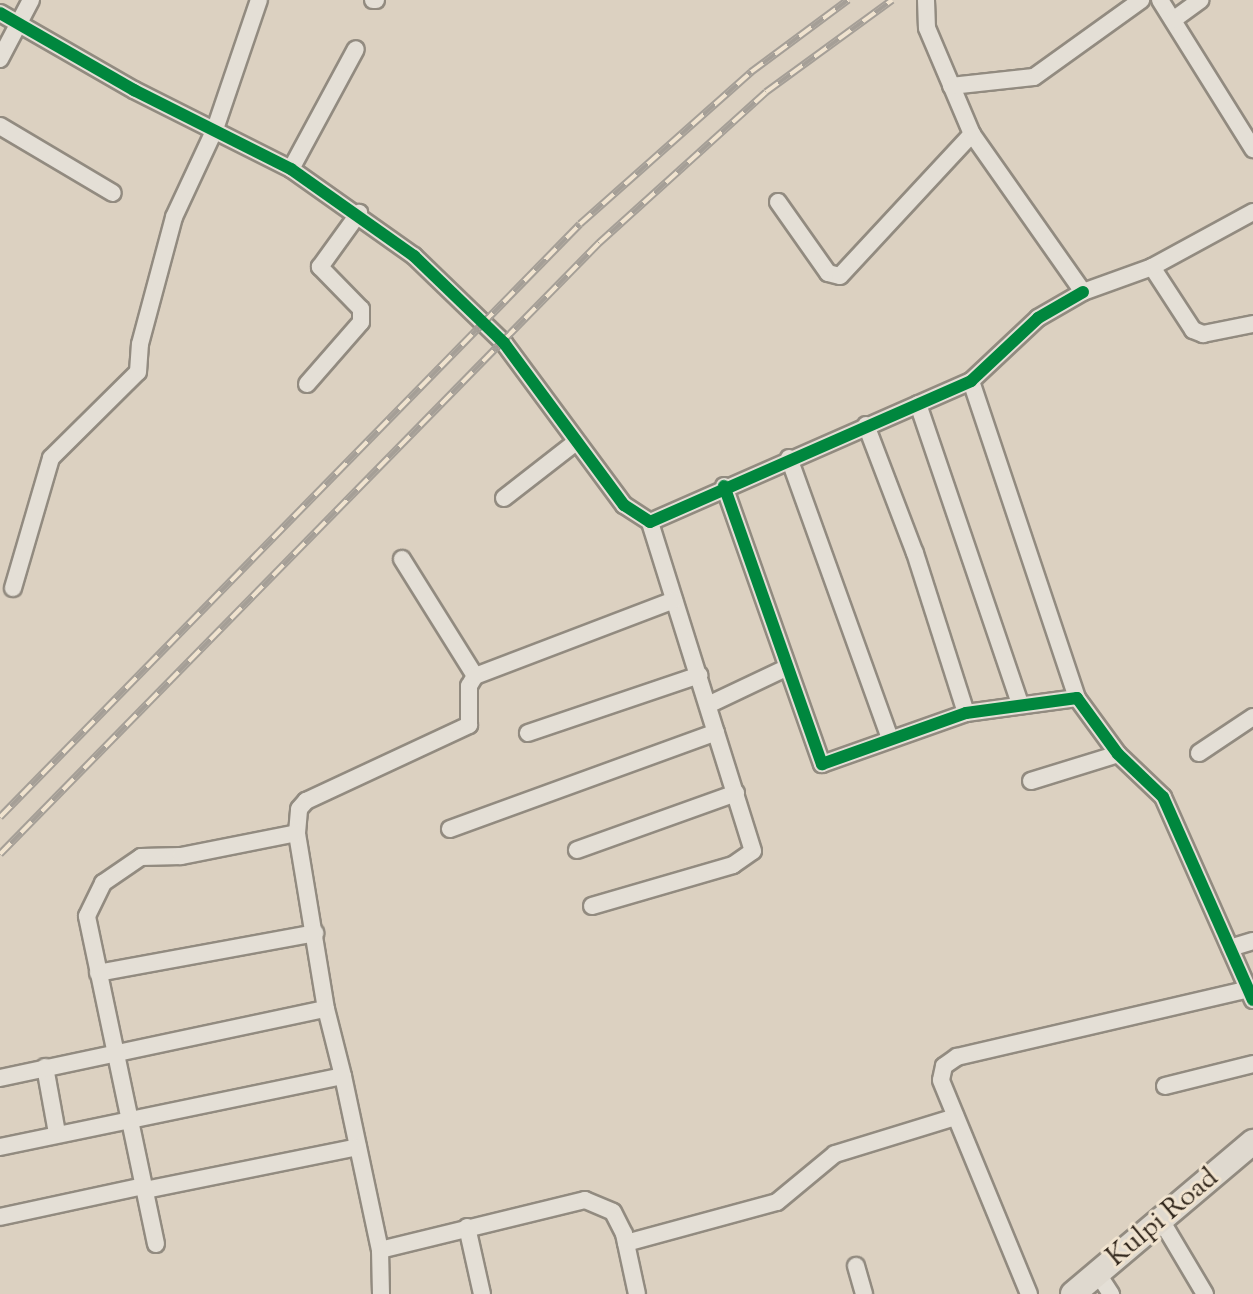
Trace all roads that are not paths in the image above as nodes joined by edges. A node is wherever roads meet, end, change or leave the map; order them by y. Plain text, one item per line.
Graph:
1 (31, 0) edge
2 (259, 0) edge
3 (926, 0) edge
4 (1141, 0) edge
5 (1160, 0) edge
6 (1201, 0) edge
7 (0, 13) edge
8 (1173, 20) junction
9 (17, 23) junction
10 (356, 49) dead end
11 (0, 59) edge
12 (951, 86) junction
13 (0, 126) edge
14 (215, 129) junction
15 (972, 134) junction
16 (1253, 149) edge
17 (291, 169) junction
18 (113, 193) dead end
19 (778, 202) dead end
20 (1253, 212) edge
21 (359, 213) junction
22 (1152, 267) junction
23 (1083, 292) junction
24 (1253, 324) edge
25 (971, 381) junction
26 (307, 384) dead end
27 (918, 404) junction
28 (866, 425) junction
29 (576, 442) junction
30 (789, 458) junction
31 (724, 486) junction
32 (504, 498) dead end
33 (650, 522) junction
34 (402, 559) dead end
35 (13, 588) dead end
36 (674, 600) junction
37 (786, 668) junction
38 (699, 675) junction
39 (475, 676) junction
40 (1077, 698) junction
41 (1020, 704) junction
42 (708, 705) junction
43 (966, 713) junction
44 (1253, 717) edge
45 (716, 732) junction
46 (528, 733) dead end
47 (890, 738) junction
48 (1199, 753) dead end
49 (1118, 754) junction
50 (1031, 781) dead end
51 (736, 793) junction
52 (450, 829) dead end
53 (297, 833) junction
54 (577, 850) dead end
55 (592, 906) dead end
56 (315, 933) junction
57 (1253, 941) edge
58 (1230, 948) junction
59 (98, 973) junction
60 (1251, 994) edge
61 (326, 1009) junction
62 (113, 1053) junction
63 (1253, 1064) edge
64 (45, 1067) junction
65 (343, 1076) junction
66 (0, 1078) edge
67 (1165, 1086) dead end
68 (955, 1117) junction
69 (127, 1119) junction
70 (57, 1133) junction
71 (1253, 1142) edge
72 (0, 1147) edge
73 (358, 1147) junction
74 (144, 1188) junction
75 (0, 1217) edge
76 (1161, 1220) junction
77 (467, 1227) junction
78 (626, 1243) junction
79 (156, 1244) dead end
80 (380, 1250) junction
81 (856, 1266) dead end
82 (1104, 1284) edge
83 (381, 1294) edge
84 (482, 1294) edge
85 (637, 1294) edge
86 (864, 1294) edge
87 (1029, 1294) edge
88 (1073, 1294) edge
89 (1205, 1294) edge

1 - 9 street
2 - 14 street
3 - 12 street
4 - 12 street
5 - 8 street
6 - 8 street
7 - 9 street
8 - 16 street
9 - 11 street
9 - 14 street
10 - 17 street
12 - 15 street
13 - 18 street
14 - 17 street
14 - 35 street
15 - 19 street
15 - 23 street
17 - 21 street
20 - 22 street
21 - 26 street
21 - 29 street
22 - 23 street
22 - 24 street
23 - 25 street
25 - 27 street
25 - 40 street
27 - 28 street
27 - 41 street
28 - 30 street
28 - 43 street
29 - 32 street
29 - 33 street
30 - 31 street
30 - 47 street
31 - 33 street
31 - 37 street
33 - 36 street
34 - 39 street
36 - 38 street
36 - 39 street
37 - 42 street
37 - 47 street
38 - 42 street
38 - 46 street
39 - 53 street
40 - 41 street
40 - 49 street
41 - 43 street
42 - 45 street
43 - 47 street
44 - 48 street
45 - 51 street
45 - 52 street
49 - 50 street
49 - 58 street
51 - 54 street
51 - 55 street
53 - 56 street
53 - 59 street
56 - 59 street
56 - 61 street
57 - 58 street
58 - 60 street
59 - 62 street
60 - 68 street
61 - 62 street
61 - 65 street
62 - 64 street
62 - 69 street
63 - 67 street
64 - 66 street
64 - 70 street
65 - 69 street
65 - 73 street
68 - 78 street
68 - 87 street
69 - 70 street
69 - 74 street
70 - 72 street
71 - 76 main road, Kulpi Road
73 - 74 street
73 - 80 street
74 - 75 street
74 - 79 street
76 - 82 main road, Kulpi Road
76 - 89 street
77 - 78 street
77 - 80 street
77 - 84 street
78 - 85 street
80 - 83 street
81 - 86 street
82 - 88 main road, Kulpi Road

